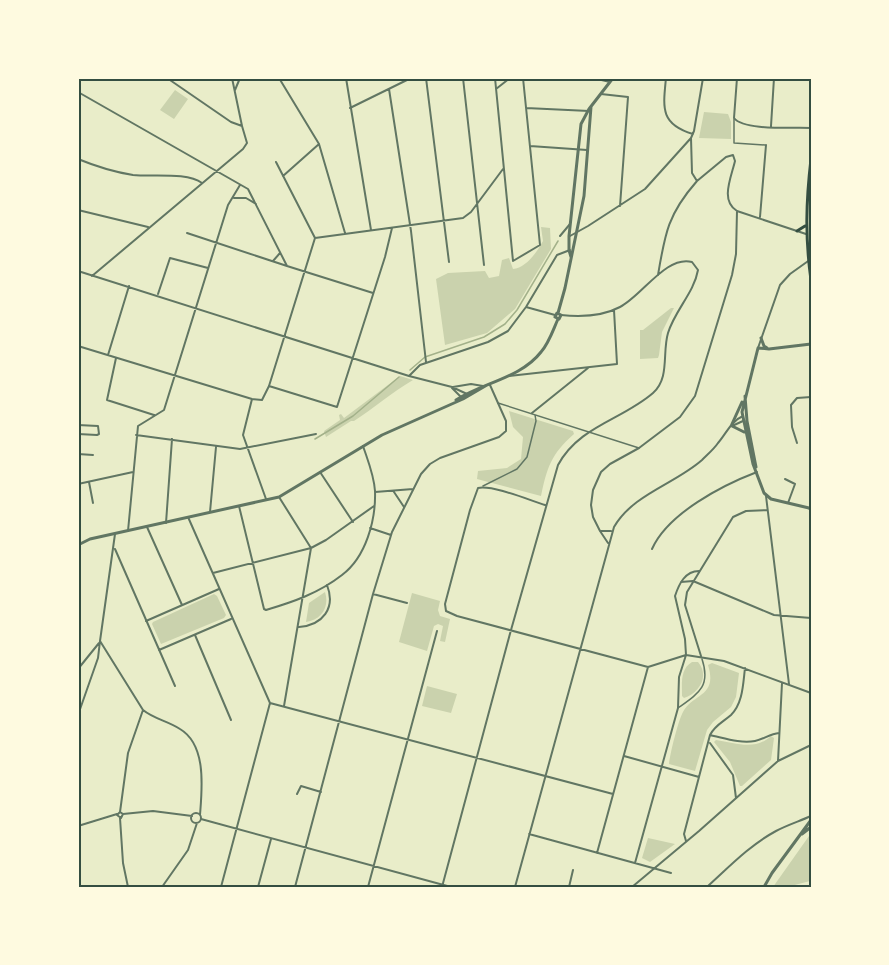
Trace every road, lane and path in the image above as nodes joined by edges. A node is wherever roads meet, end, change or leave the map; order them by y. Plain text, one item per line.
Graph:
1 (167, 78) edge
2 (232, 78) edge
3 (240, 78) edge
4 (279, 78) edge
5 (346, 78) edge
6 (411, 78) edge
7 (426, 78) edge
8 (463, 78) edge
9 (495, 78) edge
10 (510, 78) edge
11 (523, 78) edge
12 (592, 78) edge
13 (613, 78) edge
14 (666, 78) edge
15 (703, 78) edge
16 (737, 78) edge
17 (774, 78) edge
18 (610, 82) junction
19 (496, 88) junction
20 (389, 89) junction
21 (235, 90) junction
22 (78, 92) edge
23 (601, 94) junction
24 (350, 108) junction
25 (526, 108) junction
26 (590, 110) junction
27 (734, 118) junction
28 (242, 126) junction
29 (771, 126) junction
30 (811, 128) edge
31 (692, 136) junction
32 (319, 144) junction
33 (766, 145) joint
34 (530, 146) junction
35 (578, 149) junction
36 (587, 150) junction
37 (78, 159) edge
38 (811, 159) edge
39 (276, 162) dead end
40 (504, 169) junction
41 (216, 171) junction
42 (283, 176) junction
43 (697, 181) junction
44 (202, 183) junction
45 (240, 185) junction
46 (232, 198) junction
47 (256, 204) junction
48 (477, 204) junction
49 (620, 206) junction
50 (811, 207) edge
51 (78, 210) edge
52 (806, 210) junction
53 (737, 211) junction
54 (760, 219) junction
55 (444, 221) junction
56 (571, 222) junction
57 (410, 225) junction
58 (806, 225) junction
59 (577, 226) junction
60 (148, 228) junction
61 (392, 228) junction
62 (583, 229) junction
63 (371, 230) junction
64 (797, 231) junction
65 (187, 232) dead end
66 (345, 233) junction
67 (575, 234) junction
68 (806, 234) junction
69 (560, 236) dead end
70 (569, 236) junction
71 (315, 238) junction
72 (218, 243) junction
73 (571, 250) junction
74 (280, 253) junction
75 (810, 260) edge
76 (273, 261) junction
77 (449, 262) dead end
78 (484, 265) dead end
79 (287, 267) junction
80 (208, 268) junction
81 (78, 271) edge
82 (306, 272) junction
83 (658, 275) junction
84 (92, 276) junction
85 (811, 280) edge
86 (129, 286) junction
87 (373, 293) junction
88 (158, 296) junction
89 (526, 307) junction
90 (196, 308) junction
91 (614, 310) junction
92 (558, 316) junction
93 (285, 336) junction
94 (761, 338) junction
95 (811, 344) edge
96 (78, 346) edge
97 (758, 348) junction
98 (769, 349) junction
99 (108, 355) junction
100 (755, 357) junction
101 (116, 358) junction
102 (353, 358) junction
103 (425, 361) junction
104 (589, 368) junction
105 (174, 376) junction
106 (409, 376) junction
107 (506, 376) junction
108 (486, 386) junction
109 (269, 387) junction
110 (451, 387) junction
111 (467, 395) junction
112 (745, 395) junction
113 (811, 397) edge
114 (462, 398) junction
115 (252, 399) junction
116 (497, 402) junction
117 (533, 414) junction
118 (156, 415) junction
119 (744, 418) junction
120 (78, 425) edge
121 (731, 426) junction
122 (588, 431) junction
123 (745, 433) junction
124 (78, 434) edge
125 (316, 434) dead end
126 (136, 435) junction
127 (172, 439) junction
128 (797, 443) dead end
129 (363, 446) junction
130 (216, 447) junction
131 (246, 447) junction
132 (639, 448) junction
133 (78, 454) edge
134 (93, 455) dead end
135 (757, 470) junction
136 (133, 472) junction
137 (320, 472) junction
138 (785, 479) dead end
139 (89, 482) junction
140 (78, 484) edge
141 (482, 487) junction
142 (413, 489) junction
143 (375, 492) junction
144 (394, 492) junction
145 (766, 496) junction
146 (279, 497) junction
147 (267, 500) junction
148 (93, 503) dead end
149 (788, 503) junction
150 (545, 504) junction
151 (239, 506) junction
152 (374, 506) junction
153 (405, 507) junction
154 (767, 510) junction
155 (811, 510) edge
156 (210, 512) junction
157 (188, 517) junction
158 (353, 522) junction
159 (166, 523) junction
160 (147, 527) junction
161 (370, 528) junction
162 (128, 531) junction
163 (600, 531) junction
164 (612, 531) junction
165 (115, 534) junction
166 (391, 535) junction
167 (608, 543) junction
168 (78, 544) edge
169 (114, 547) junction
170 (312, 548) junction
171 (652, 549) dead end
172 (251, 562) junction
173 (699, 571) junction
174 (213, 573) junction
175 (693, 581) junction
176 (681, 582) junction
177 (327, 585) junction
178 (219, 589) junction
179 (373, 594) junction
180 (304, 598) junction
181 (407, 603) dead end
182 (182, 605) junction
183 (781, 616) junction
184 (232, 618) junction
185 (811, 618) edge
186 (146, 621) junction
187 (298, 627) junction
188 (511, 630) junction
189 (437, 631) dead end
190 (195, 635) junction
191 (100, 641) junction
192 (579, 649) junction
193 (159, 650) junction
194 (686, 655) junction
195 (701, 656) junction
196 (648, 667) junction
197 (78, 669) edge
198 (745, 669) junction
199 (782, 683) junction
200 (789, 685) junction
201 (175, 686) dead end
202 (811, 693) edge
203 (270, 703) junction
204 (284, 706) junction
205 (678, 708) junction
206 (142, 710) junction
207 (78, 715) edge
208 (231, 720) dead end
209 (339, 721) junction
210 (779, 733) junction
211 (710, 735) junction
212 (408, 739) junction
213 (709, 742) junction
214 (811, 745) edge
215 (624, 756) junction
216 (476, 757) junction
217 (778, 761) junction
218 (662, 766) junction
219 (545, 776) junction
220 (699, 777) junction
221 (321, 792) junction
222 (297, 794) dead end
223 (613, 794) junction
224 (736, 798) junction
225 (120, 813) junction
226 (192, 816) junction
227 (201, 817) junction
228 (811, 818) edge
229 (197, 823) junction
230 (78, 826) edge
231 (236, 830) junction
232 (809, 830) edge
233 (529, 834) junction
234 (801, 834) junction
235 (271, 839) junction
236 (686, 841) junction
237 (305, 848) junction
238 (597, 853) junction
239 (635, 863) junction
240 (374, 866) junction
241 (653, 868) junction
242 (573, 870) dead end
243 (671, 873) dead end
244 (442, 886) edge
245 (128, 887) edge
246 (162, 887) edge
247 (221, 887) edge
248 (258, 887) edge
249 (295, 887) edge
250 (368, 887) edge
251 (451, 887) edge
252 (515, 887) edge
253 (568, 887) edge
254 (632, 887) edge
255 (707, 887) edge
256 (764, 887) edge

1 - 28 street
2 - 21 street
3 - 21 street
4 - 32 street
5 - 24 street
6 - 20 street
7 - 55 street
8 - 48 street
9 - 19 street
10 - 19 street
11 - 25 street
12 - 18 street
13 - 18 street
14 - 31 street
15 - 31 street
16 - 27 street
17 - 29 street
18 - 23 street
19 - 40 street
20 - 24 street
20 - 57 street
21 - 28 street
22 - 41 street
23 - 26 street
23 - 49 street
24 - 63 street
25 - 26 street
25 - 34 street
26 - 35 street
26 - 36 street
27 - 29 street
27 - 33 street
28 - 41 street
29 - 30 street
31 - 43 street
31 - 49 street
32 - 42 street
32 - 66 street
33 - 54 street
34 - 35 street
34 - 40 street
35 - 36 street
35 - 56 street
36 - 59 street
37 - 44 street
38 - 52 main road
39 - 42 street
40 - 48 street
41 - 44 street
41 - 45 street
42 - 71 street
43 - 53 street
43 - 83 street
44 - 60 street
45 - 46 street
45 - 47 street
46 - 47 street
46 - 72 street
47 - 74 street
48 - 55 street
48 - 78 street
49 - 62 street
50 - 52 street
51 - 60 street
52 - 58 main road
53 - 54 street
53 - 132 street
54 - 64 street
55 - 57 street
55 - 77 street
56 - 59 street
56 - 69 street
56 - 70 street
57 - 61 street
57 - 103 street
58 - 64 main road
58 - 68 main road
59 - 62 street
59 - 67 street
60 - 84 street
61 - 63 street
61 - 87 street
62 - 67 street
63 - 66 street
64 - 68 street
65 - 72 street
66 - 71 street
67 - 70 street
67 - 73 street
68 - 75 main road
70 - 73 street
71 - 82 street
72 - 76 street
72 - 80 street
73 - 89 street
73 - 92 street
74 - 76 street
74 - 79 street
75 - 85 main road
75 - 94 street
76 - 79 street
79 - 82 street
80 - 88 street
80 - 90 street
81 - 84 street
82 - 87 street
82 - 93 street
83 - 91 street
83 - 122 street
84 - 86 street
86 - 88 street
86 - 99 street
87 - 102 street
88 - 90 street
89 - 92 street
89 - 103 street
90 - 93 street
90 - 105 street
91 - 92 street
91 - 104 street
92 - 107 street
93 - 102 street
93 - 109 street
94 - 97 street
94 - 98 street
95 - 98 street
96 - 99 street
97 - 98 street
97 - 100 street
98 - 100 street
99 - 101 street
100 - 112 street
101 - 105 street
101 - 118 street
102 - 106 street
102 - 109 street
103 - 106 street
104 - 107 street
104 - 117 street
105 - 115 street
105 - 118 street
106 - 110 street
107 - 108 street
108 - 110 street
108 - 111 street
108 - 116 street
109 - 115 street
110 - 111 street
110 - 114 street
111 - 114 street
112 - 119 street
112 - 121 street
113 - 128 street
114 - 129 street
115 - 131 street
116 - 117 street
116 - 142 street
117 - 122 street
117 - 141 street
118 - 126 street
119 - 121 street
119 - 123 street
119 - 135 street
120 - 124 street
121 - 123 street
121 - 164 street
122 - 132 street
122 - 150 street
123 - 135 street
125 - 131 street
126 - 127 street
126 - 136 street
127 - 130 street
127 - 159 street
129 - 137 street
129 - 143 street
130 - 131 street
130 - 156 street
131 - 147 street
132 - 163 street
133 - 134 street
135 - 145 street
135 - 171 street
136 - 139 street
136 - 162 street
137 - 146 street
137 - 158 street
138 - 149 street
139 - 140 street
139 - 148 street
141 - 150 street
141 - 188 street
142 - 144 street
142 - 153 street
143 - 144 street
143 - 152 street
144 - 153 street
145 - 149 street
145 - 154 street
146 - 147 street
146 - 170 street
147 - 151 street
149 - 155 street
150 - 188 street
151 - 156 street
151 - 172 street
152 - 158 street
152 - 161 street
153 - 166 street
154 - 173 street
154 - 183 street
156 - 157 street
157 - 159 street
157 - 174 street
158 - 170 street
159 - 160 street
160 - 162 street
160 - 182 street
161 - 166 street
161 - 177 street
162 - 165 street
163 - 164 street
163 - 167 street
164 - 167 street
165 - 168 street
165 - 169 street
166 - 179 street
167 - 192 street
169 - 186 street
169 - 191 street
170 - 172 street
170 - 180 street
172 - 174 street
172 - 180 street
173 - 175 street
173 - 176 street
174 - 178 street
175 - 176 street
175 - 183 street
175 - 195 street
176 - 194 street
177 - 180 street
177 - 187 street
178 - 182 street
178 - 184 street
179 - 181 street
179 - 209 street
180 - 187 street
182 - 186 street
183 - 185 street
183 - 200 street
184 - 190 street
184 - 203 street
186 - 193 street
187 - 204 street
188 - 192 street
188 - 216 street
189 - 212 street
190 - 193 street
190 - 208 street
191 - 197 street
191 - 206 street
191 - 207 street
192 - 196 street
192 - 219 street
193 - 201 street
194 - 195 street
194 - 196 street
194 - 205 street
195 - 198 street
195 - 205 street
196 - 215 street
198 - 199 street
198 - 211 street
199 - 200 street
199 - 210 street
200 - 202 street
203 - 204 street
203 - 231 street
204 - 209 street
205 - 218 street
206 - 225 street
206 - 227 street
209 - 212 street
209 - 221 street
210 - 211 street
210 - 217 street
211 - 213 street
212 - 216 street
212 - 240 street
213 - 220 street
213 - 224 street
214 - 217 street
215 - 218 street
215 - 223 street
216 - 219 street
216 - 244 street
217 - 224 street
218 - 220 street
218 - 239 street
219 - 223 street
219 - 233 street
220 - 236 street
221 - 222 street
221 - 237 street
223 - 238 street
224 - 236 street
225 - 226 street
225 - 230 street
225 - 245 street
226 - 227 street
226 - 229 street
227 - 229 street
227 - 231 street
228 - 234 street
228 - 255 street
229 - 246 street
231 - 235 street
231 - 247 street
232 - 234 street
233 - 238 street
233 - 252 street
234 - 256 street
235 - 237 street
235 - 248 street
236 - 241 street
237 - 240 street
237 - 249 street
238 - 239 street
239 - 241 street
240 - 244 street
240 - 250 street
241 - 243 street
241 - 254 street
242 - 253 street
244 - 251 street

